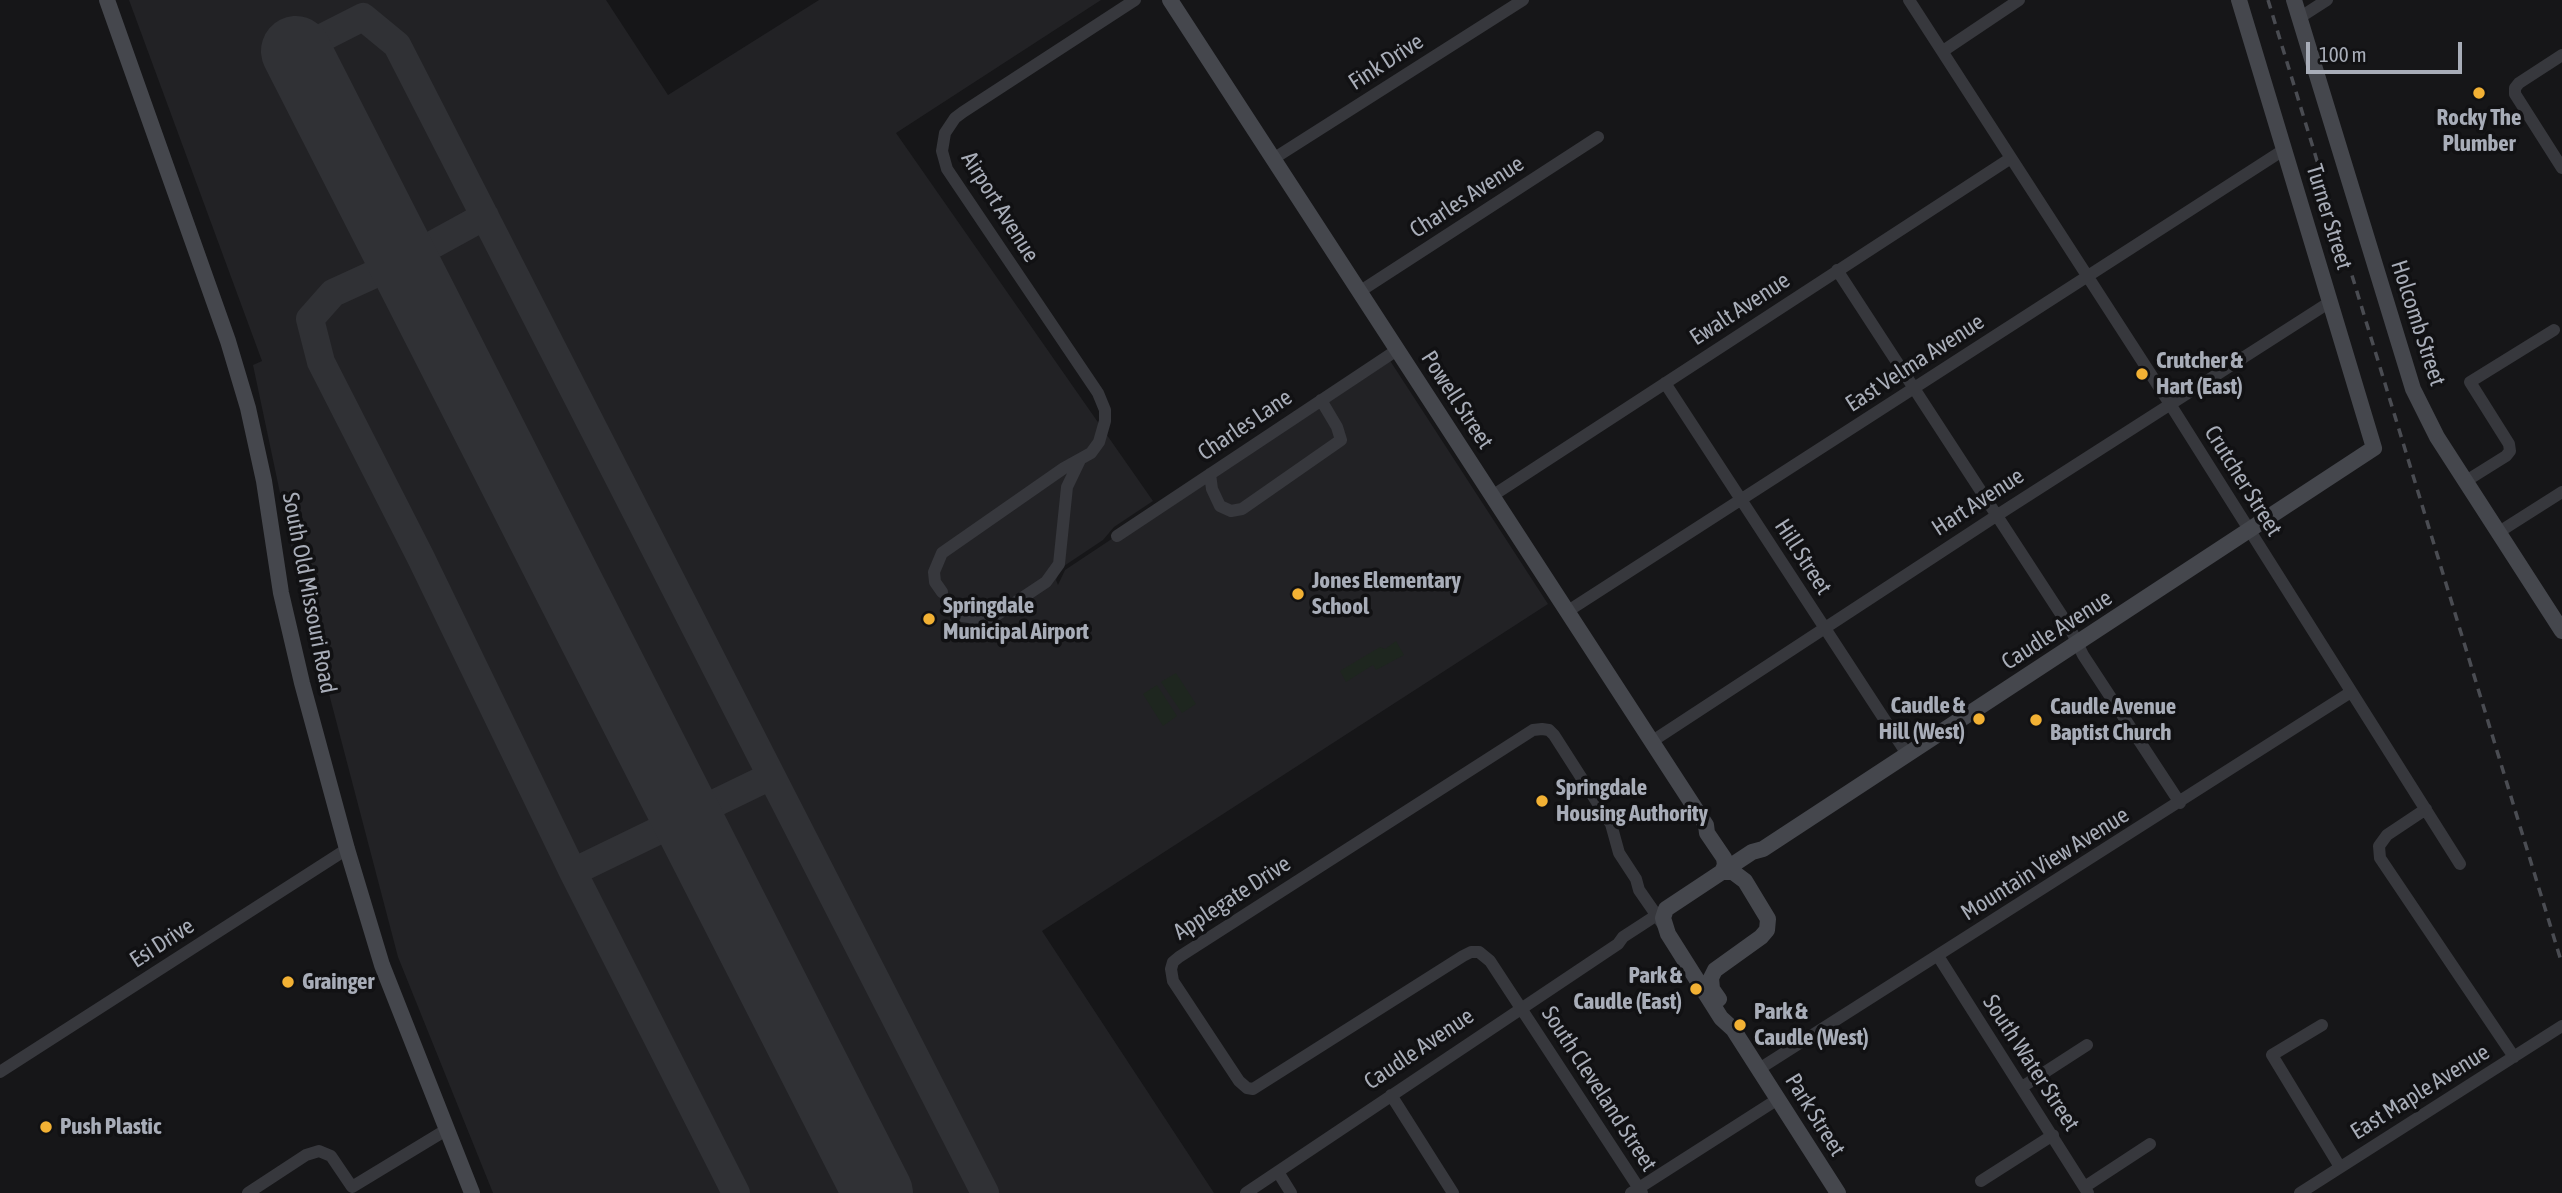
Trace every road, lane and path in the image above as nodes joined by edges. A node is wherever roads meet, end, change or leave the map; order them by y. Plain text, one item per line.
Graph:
1 (107, 0) edge
2 (1135, 0) edge
3 (1170, 0) edge
4 (1523, 0) edge
5 (1909, 0) edge
6 (2019, 0) edge
7 (2239, 0) edge
8 (2294, 0) edge
9 (2327, 0) edge
10 (2299, 18) junction
11 (1942, 51) junction
12 (2562, 55) edge
13 (1598, 137) dead end
14 (2285, 149) junction
15 (2011, 158) junction
16 (1273, 159) junction
17 (2562, 168) edge
18 (1837, 270) junction
19 (2086, 277) junction
20 (1359, 292) junction
21 (2330, 302) junction
22 (2554, 331) dead end
23 (1397, 350) junction
24 (1665, 383) junction
25 (1915, 388) junction
26 (1321, 400) junction
27 (2170, 404) junction
28 (2374, 448) joint
29 (1080, 460) junction
30 (1210, 474) junction
31 (2466, 481) junction
32 (2562, 492) edge
33 (1492, 496) junction
34 (1741, 501) junction
35 (1996, 516) junction
36 (2249, 531) junction
37 (2499, 533) junction
38 (1117, 536) dead end
39 (1568, 611) junction
40 (2560, 624) edge
41 (1824, 628) junction
42 (2077, 643) junction
43 (2351, 692) junction
44 (1651, 742) junction
45 (1907, 754) junction
46 (2180, 803) junction
47 (2426, 809) junction
48 (346, 849) junction
49 (1763, 849) junction
50 (2460, 864) dead end
51 (1729, 867) junction
52 (1745, 881) junction
53 (1662, 917) junction
54 (1938, 956) junction
55 (1689, 967) junction
56 (1715, 970) junction
57 (1521, 1008) junction
58 (2322, 1025) dead end
59 (1731, 1026) junction
60 (2562, 1026) edge
61 (2087, 1045) dead end
62 (2514, 1057) junction
63 (1759, 1069) junction
64 (0, 1072) edge
65 (2022, 1087) junction
66 (1391, 1094) junction
67 (1778, 1098) junction
68 (446, 1130) junction
69 (2053, 1135) junction
70 (2150, 1144) dead end
71 (2340, 1167) junction
72 (1278, 1172) junction
73 (1982, 1181) dead end
74 (354, 1190) edge
75 (2087, 1190) edge
76 (1637, 1191) edge
77 (248, 1193) edge
78 (472, 1193) edge
79 (1246, 1193) edge
80 (1291, 1193) edge
81 (1453, 1193) edge
82 (1838, 1193) edge
83 (2300, 1193) edge

1 - 48 street, South Old Missouri Road
2 - 29 street, Airport Avenue
3 - 16 street, Powell Street
4 - 16 street, Fink Drive
5 - 11 street, Crutcher Street
6 - 11 street
7 - 14 street, Turner Street
8 - 10 street, Holcomb Street
9 - 10 street
10 - 31 street, Holcomb Street
11 - 15 street, Crutcher Street
12 - 17 street
13 - 20 street, Charles Avenue
14 - 19 street, East Velma Avenue
14 - 21 street, Turner Street
15 - 18 street, Ewalt Avenue
15 - 19 street, Crutcher Street
16 - 20 street, Powell Street
18 - 24 street, Ewalt Avenue
18 - 25 street
19 - 25 street, East Velma Avenue
19 - 27 street, Crutcher Street
20 - 23 street, Powell Street
21 - 27 street, Hart Avenue
21 - 28 street, Turner Street
22 - 31 street
23 - 26 street, Charles Lane
23 - 33 street, Powell Street
24 - 33 street, Ewalt Avenue
24 - 34 street, Hill Street
25 - 34 street, East Velma Avenue
25 - 35 street
26 - 30 street, Charles Lane
26 - 30 street
27 - 35 street, Hart Avenue
27 - 36 street, Crutcher Street
28 - 36 street, Caudle Avenue
29 - 29 street, Airport Avenue
30 - 38 street, Charles Lane
31 - 37 street, Holcomb Street
32 - 37 street
33 - 39 street, Powell Street
34 - 39 street, East Velma Avenue
34 - 41 street, Hill Street
35 - 41 street, Hart Avenue
35 - 42 street
36 - 42 street, Caudle Avenue
36 - 43 street, Crutcher Street
37 - 40 street, Holcomb Street
39 - 44 street, Powell Street
41 - 44 street, Hart Avenue
41 - 45 street, Hill Street
42 - 45 street, Caudle Avenue
42 - 46 street
43 - 46 street, Mountain View Avenue
43 - 47 street, Crutcher Street
44 - 51 street, Powell Street
45 - 49 street, Caudle Avenue
46 - 54 street, Mountain View Avenue
47 - 50 street, Crutcher Street
47 - 62 street
48 - 64 street, Esi Drive
48 - 68 street, South Old Missouri Road
49 - 51 street, Caudle Avenue
49 - 52 street, Caudle Avenue
51 - 52 street, Powell Street
51 - 53 street
52 - 56 street
53 - 55 street, Park Street
53 - 57 street, Caudle Avenue
53 - 57 street, Applegate Drive
54 - 63 street, Mountain View Avenue
54 - 65 street, South Water Street
55 - 56 street
55 - 59 street, Park Street
56 - 59 street, Park Street
57 - 66 street, Caudle Avenue
57 - 76 street, South Cleveland Street
58 - 71 street
59 - 63 street, Park Street
60 - 62 street, East Maple Avenue
61 - 65 street
62 - 71 street, East Maple Avenue
63 - 67 street, Park Street
65 - 69 street, South Water Street
66 - 72 street, Caudle Avenue
66 - 81 street
67 - 76 street
67 - 82 street, Park Street
68 - 74 street
68 - 78 street, South Old Missouri Road
69 - 73 street
69 - 75 street, South Water Street
70 - 75 street
71 - 83 street, East Maple Avenue
72 - 79 street, Caudle Avenue
72 - 80 street
74 - 77 street

